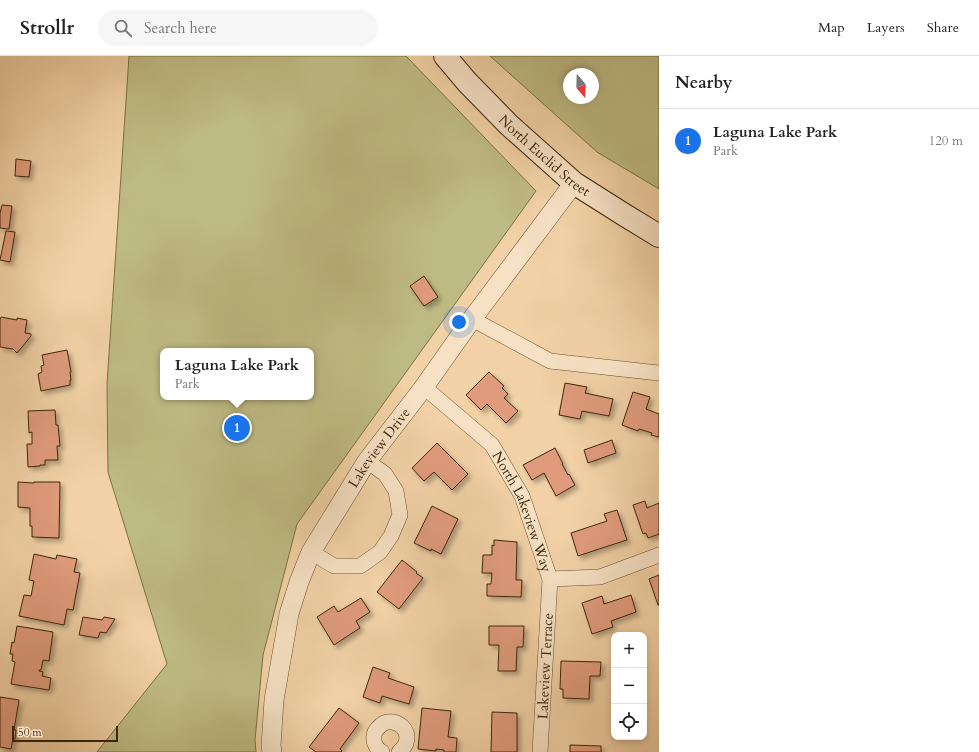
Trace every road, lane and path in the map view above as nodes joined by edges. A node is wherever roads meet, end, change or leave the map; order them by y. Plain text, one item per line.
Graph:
1 (445, 56) edge
2 (574, 183) junction
3 (659, 236) edge
4 (472, 319) junction
5 (659, 373) edge
6 (424, 387) junction
7 (368, 461) junction
8 (311, 552) junction
9 (659, 555) edge
10 (550, 579) junction
11 (379, 751) edge
12 (272, 752) edge
13 (399, 752) edge
14 (540, 752) edge

1 - 2 main road, North Euclid Street
2 - 3 main road, North Euclid Street
2 - 4 street, Lakeview Drive
4 - 5 street
4 - 6 street, Lakeview Drive
6 - 7 street, Lakeview Drive
6 - 10 street, North Lakeview Way
7 - 8 street, Lakeview Drive
7 - 8 street
8 - 12 street, Lakeview Drive
9 - 10 street, North Lakeview Way
10 - 14 street, Lakeview Terrace
11 - 13 street

